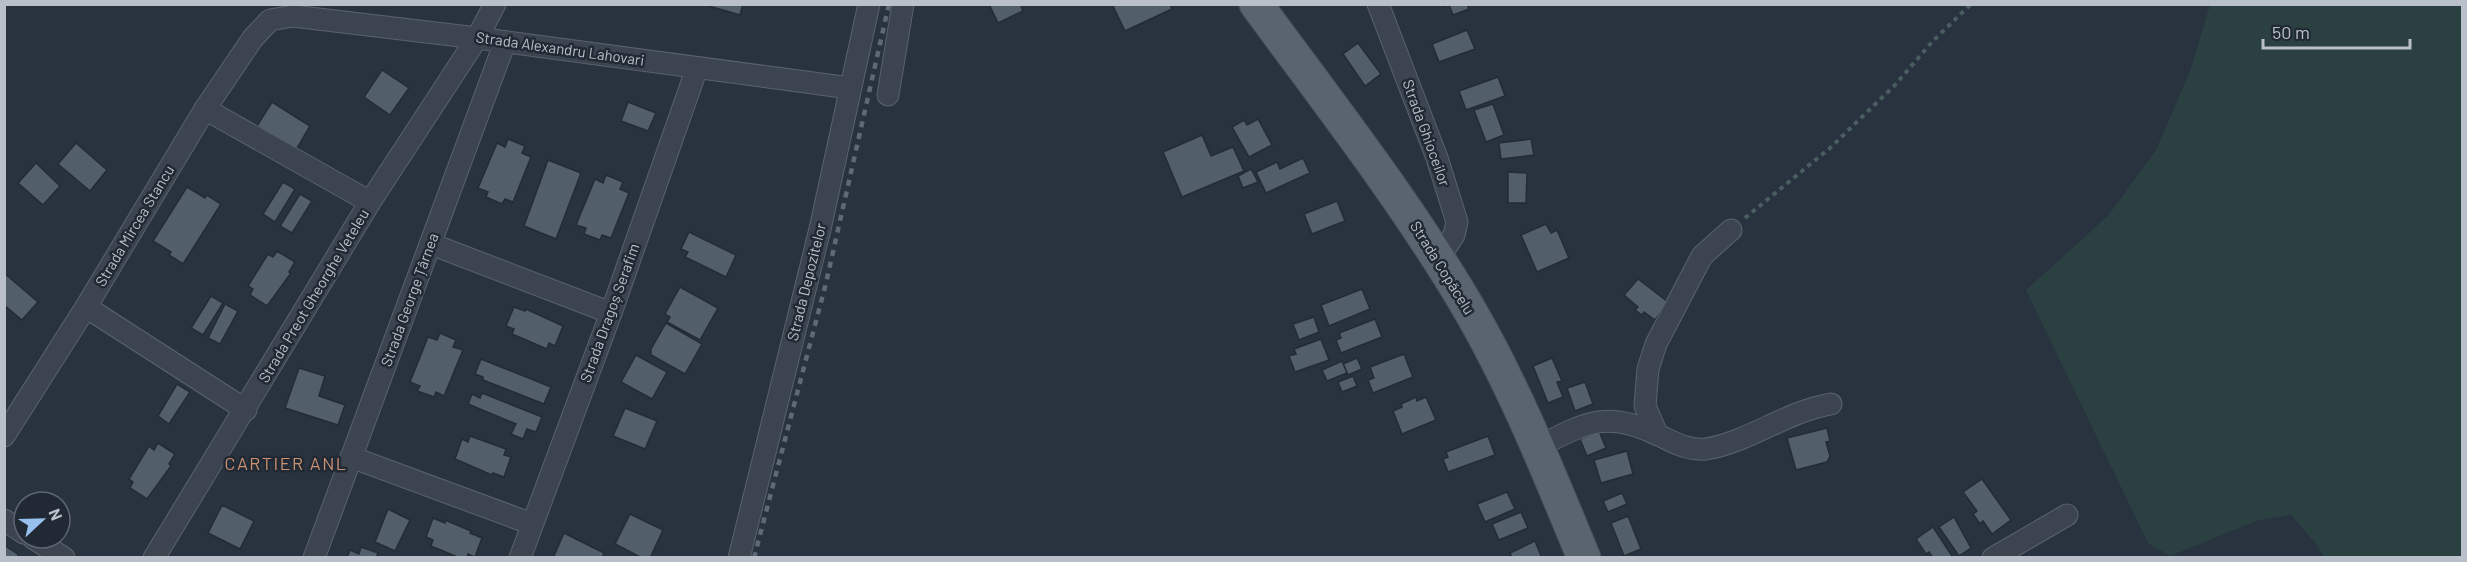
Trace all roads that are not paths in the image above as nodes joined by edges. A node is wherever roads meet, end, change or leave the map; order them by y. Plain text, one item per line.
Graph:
1 (495, 4) edge
2 (869, 4) edge
3 (903, 4) edge
4 (1256, 4) edge
5 (1378, 4) edge
6 (270, 21) joint
7 (477, 38) junction
8 (505, 42) junction
9 (697, 68) junction
10 (850, 88) junction
11 (888, 95) dead end
12 (205, 109) junction
13 (370, 202) junction
14 (1731, 230) road end
15 (430, 244) junction
16 (1438, 259) junction
17 (86, 307) junction
18 (611, 313) junction
19 (1647, 381) junction
20 (1831, 404) dead end
21 (246, 410) junction
22 (1602, 420) junction
23 (1657, 434) junction
24 (4, 436) edge
25 (1538, 447) junction
26 (351, 457) junction
27 (2067, 515) dead end
28 (532, 524) junction
29 (154, 558) edge
30 (314, 558) edge
31 (520, 558) edge
32 (739, 558) edge
33 (1584, 558) edge
34 (1993, 558) edge

1 - 7 street, Strada Preot Gheorghe Veteleu
2 - 10 street, Strada Depozitelor
3 - 11 street
4 - 16 main road, Strada Copăcelu
5 - 16 street, Strada Ghioceilor
6 - 7 street, Strada Alexandru Lahovari
6 - 12 street, Strada Mircea Stancu
7 - 8 street, Strada Alexandru Lahovari
7 - 13 street, Strada Preot Gheorghe Veteleu
8 - 9 street, Strada Alexandru Lahovari
8 - 15 street, Strada George Țârnea
9 - 10 street, Strada Alexandru Lahovari
9 - 18 street, Strada Dragoș Serafim
10 - 32 street, Strada Depozitelor
12 - 13 street
12 - 17 street, Strada Mircea Stancu
13 - 21 street, Strada Preot Gheorghe Veteleu
14 - 19 street
15 - 18 street
15 - 26 street, Strada George Țârnea
16 - 25 main road, Strada Copăcelu
17 - 21 street
17 - 24 street, Strada Mircea Stancu
18 - 28 street, Strada Dragoș Serafim
19 - 22 street
19 - 23 street
20 - 23 street
21 - 29 street, Strada Preot Gheorghe Veteleu
22 - 23 street
22 - 25 street
25 - 33 main road, Strada Copăcelu
26 - 28 street
26 - 30 street, Strada George Țârnea
27 - 34 street
28 - 31 street, Strada Dragoș Serafim

